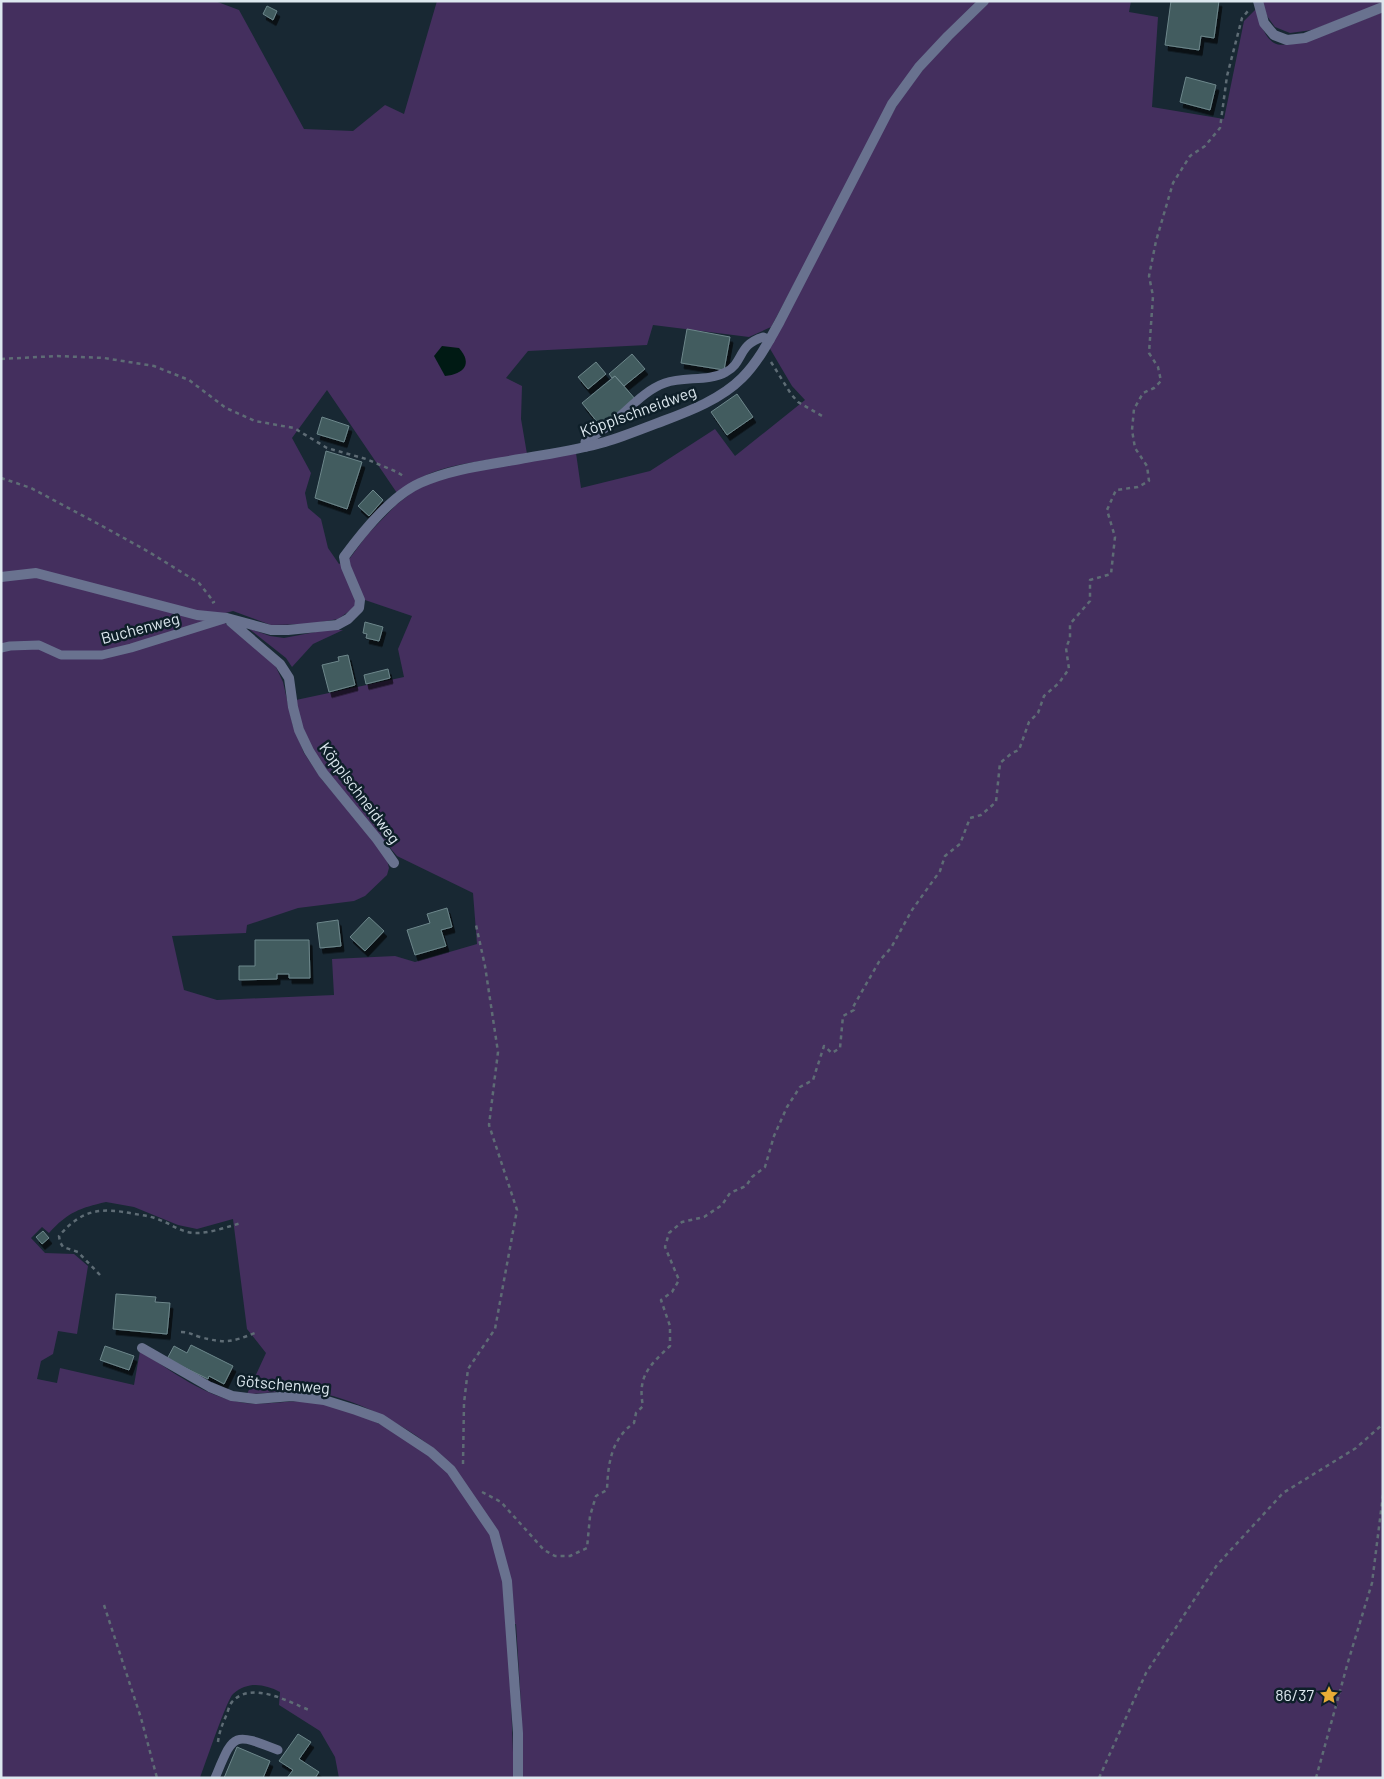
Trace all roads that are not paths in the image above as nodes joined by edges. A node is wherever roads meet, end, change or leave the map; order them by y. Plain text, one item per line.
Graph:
1 (984, 1) edge
2 (1258, 2) edge
3 (1383, 7) edge
4 (770, 340) junction
5 (586, 447) junction
6 (1, 577) edge
7 (227, 618) junction
8 (1, 648) edge
9 (394, 863) dead end
10 (142, 1348) dead end
11 (278, 1750) dead end
12 (215, 1778) edge
13 (518, 1778) edge

1 - 4 street, Köpplschneidweg
2 - 3 street
4 - 5 street, Köpplschneidweg
4 - 5 lane
5 - 7 street, Köpplschneidweg
6 - 7 street, Köpplschneidweg
7 - 8 lane, Buchenweg
7 - 9 street, Köpplschneidweg
10 - 13 street, Götschenweg
11 - 12 lane

